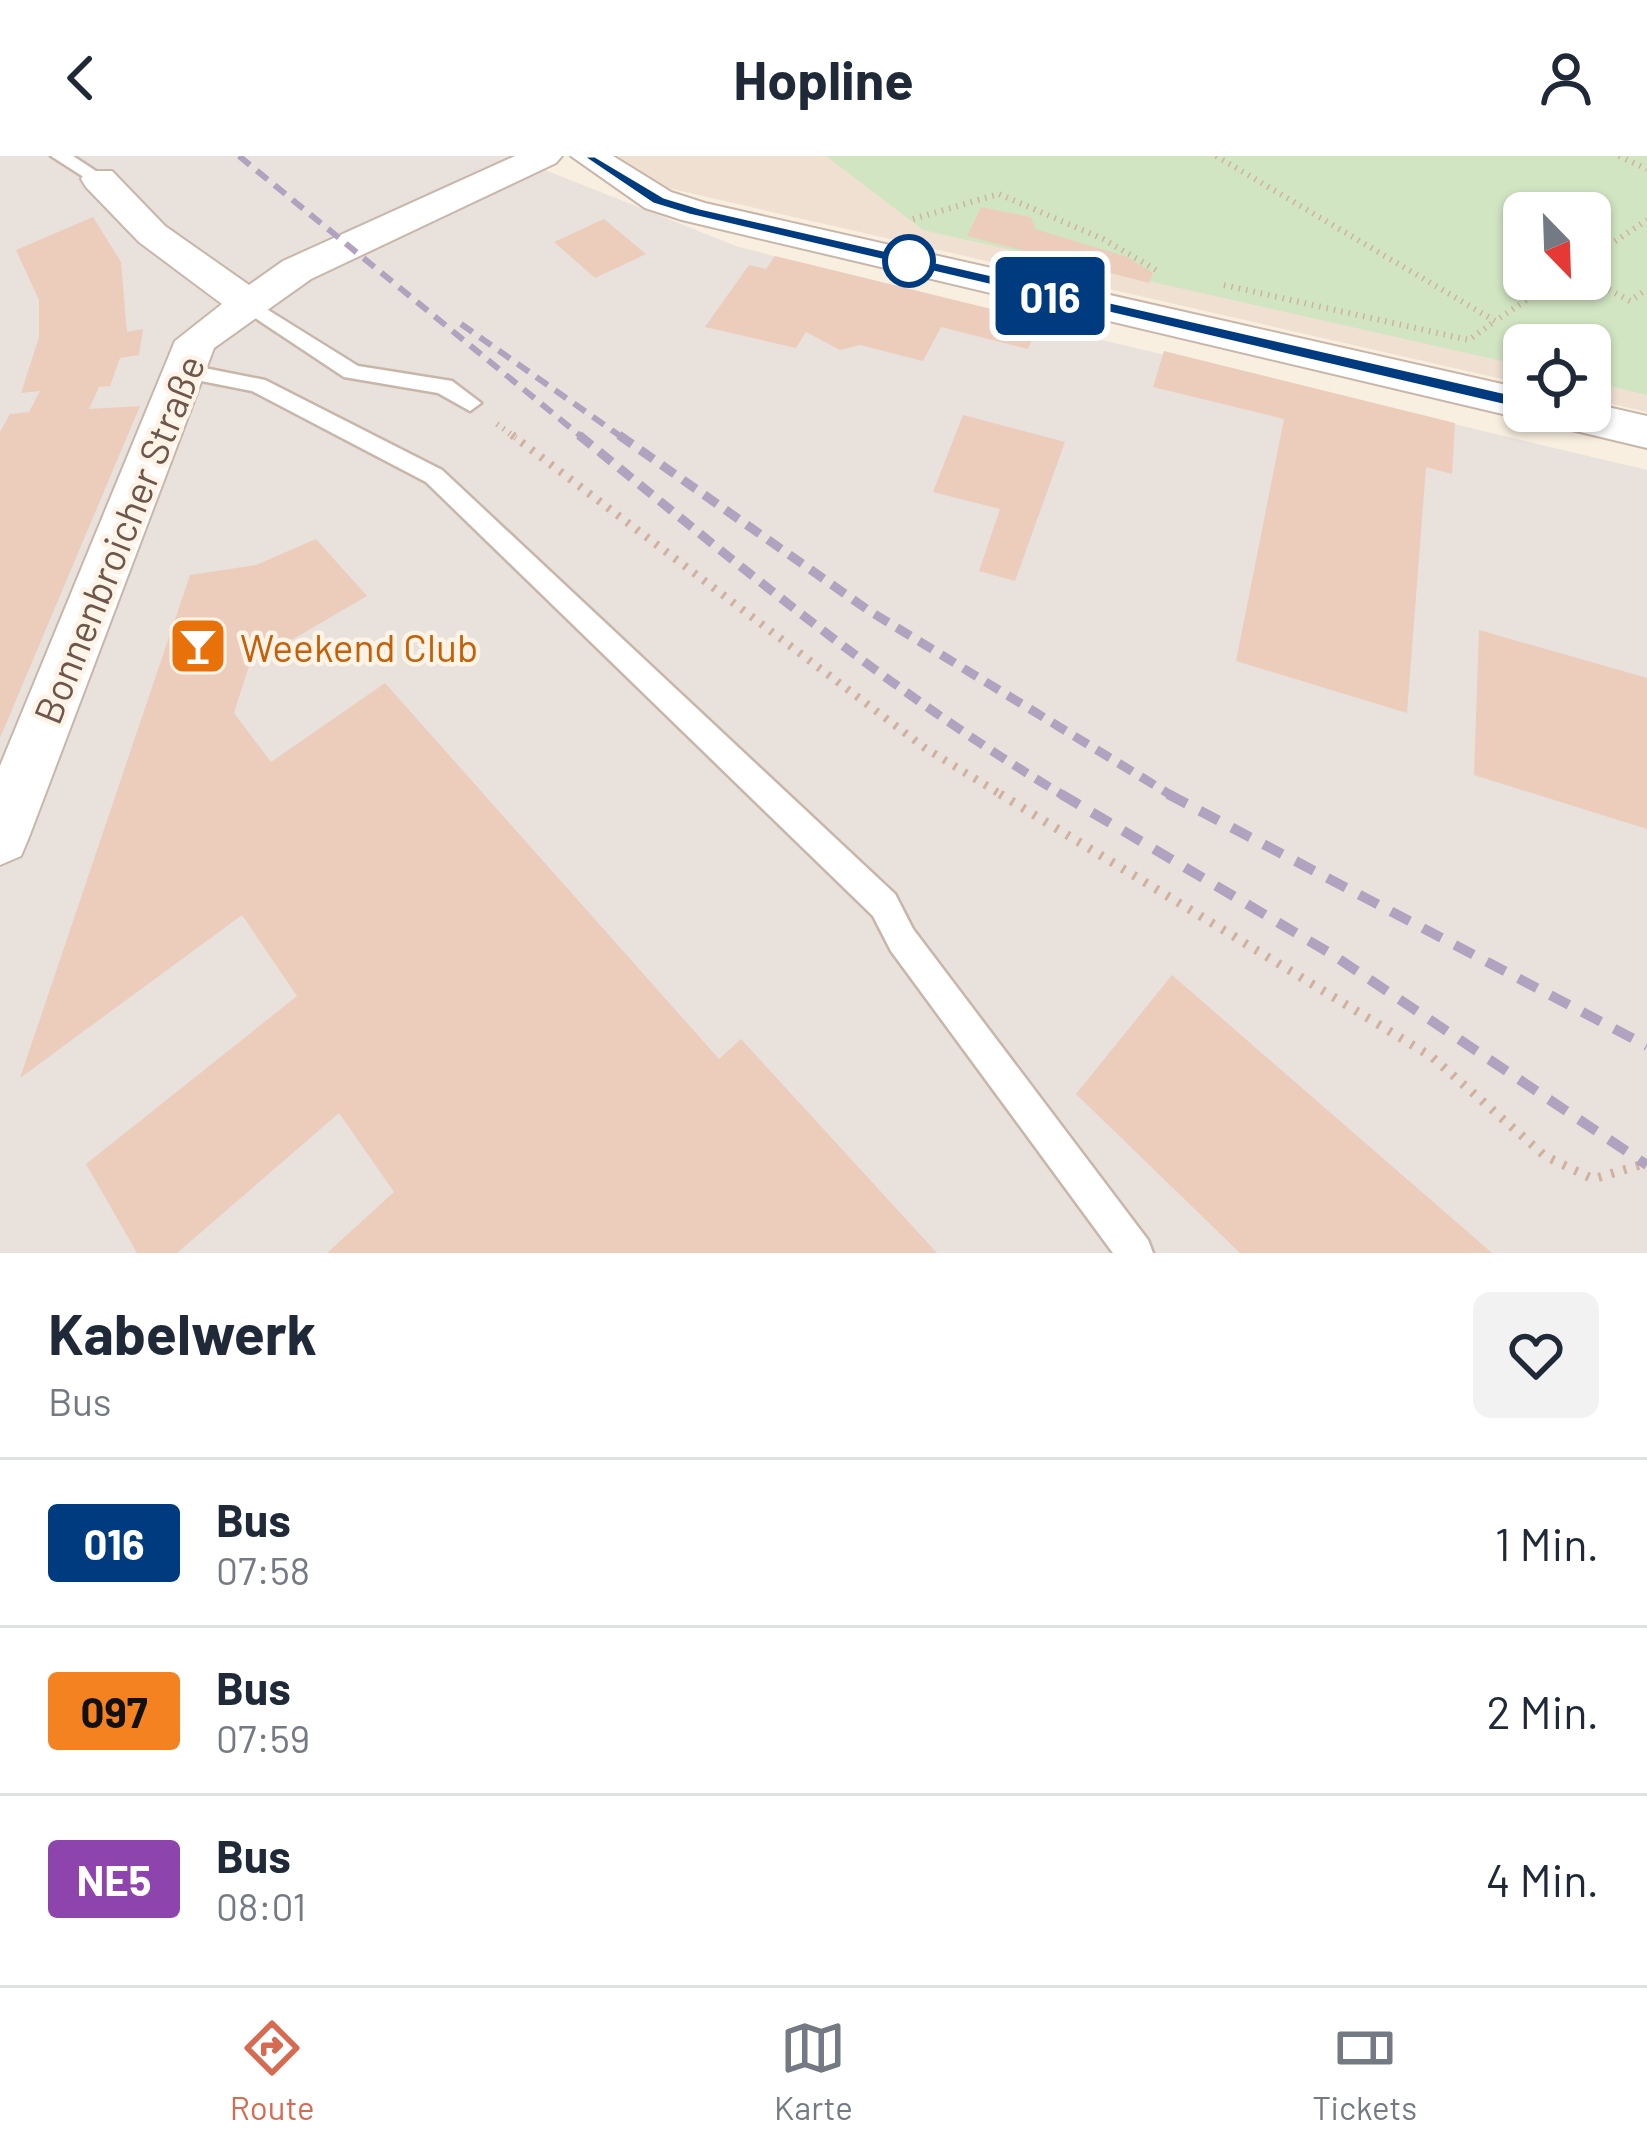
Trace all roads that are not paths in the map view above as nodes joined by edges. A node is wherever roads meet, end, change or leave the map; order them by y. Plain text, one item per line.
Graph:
1 (60, 156) edge
2 (544, 156) edge
3 (590, 156) edge
4 (496, 178) junction
5 (99, 179) joint
6 (658, 200) junction
7 (247, 303) junction
8 (184, 371) junction
9 (1503, 399) edge
10 (470, 403) road end
11 (1611, 424) edge
12 (1647, 432) edge
13 (0, 837) edge
14 (1135, 1253) edge

1 - 5 lane
2 - 4 street, Bonnenbroicher Straße
3 - 6 street
4 - 6 street
4 - 7 street, Bonnenbroicher Straße
5 - 7 street
6 - 9 street
7 - 8 street, Bonnenbroicher Straße
7 - 10 lane
8 - 13 street, Bonnenbroicher Straße
8 - 14 lane
11 - 12 street

